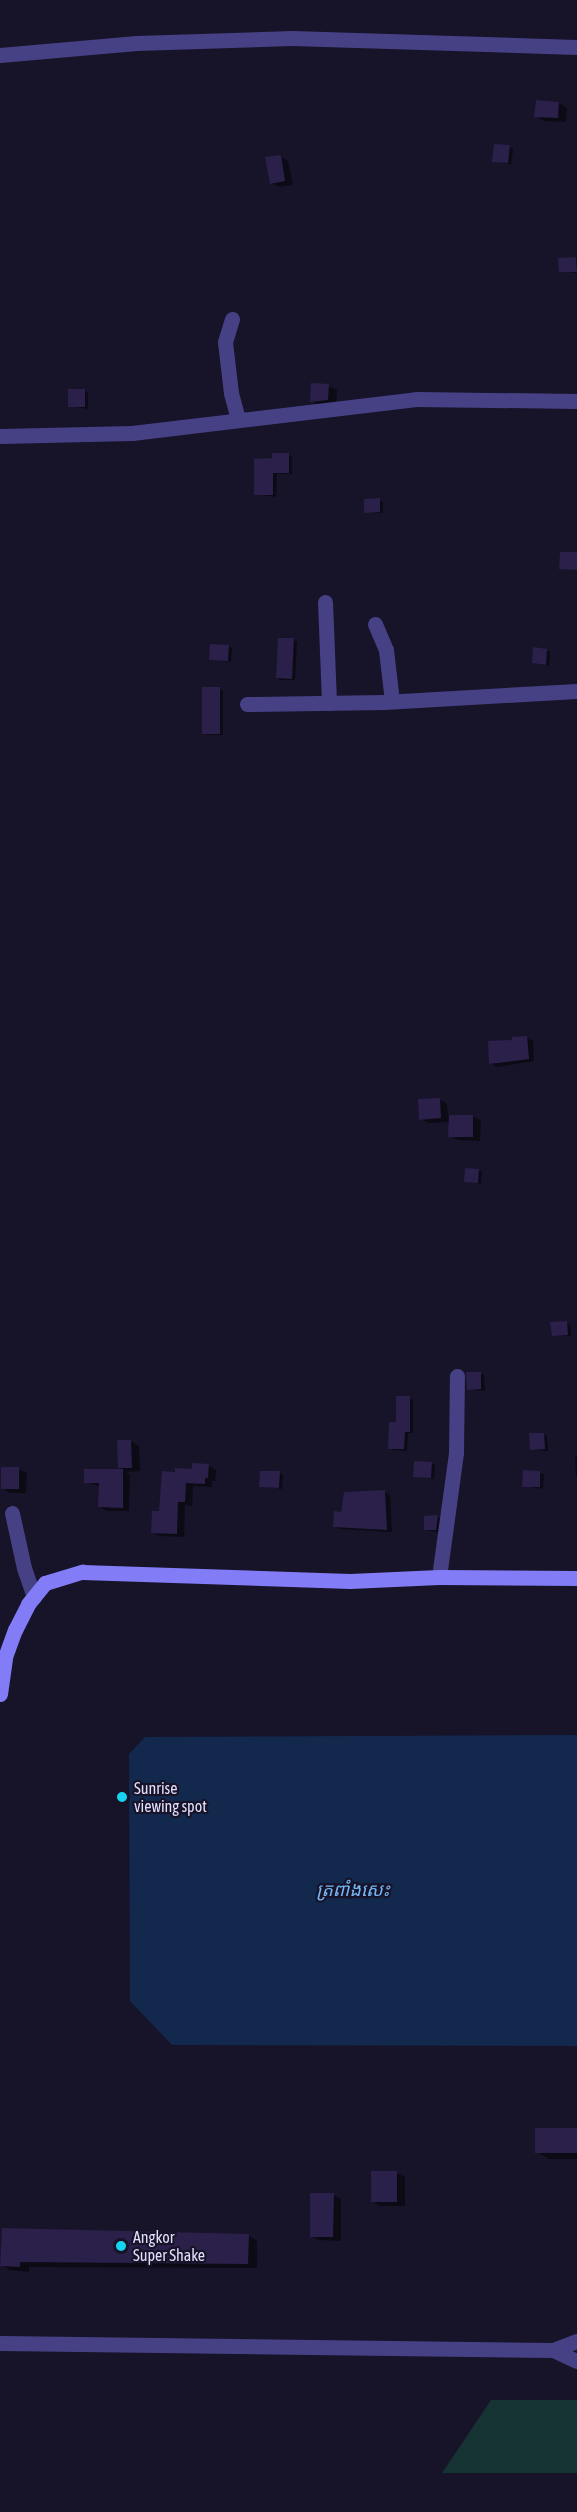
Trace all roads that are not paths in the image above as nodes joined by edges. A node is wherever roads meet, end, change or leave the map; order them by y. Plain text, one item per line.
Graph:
1 (577, 47) edge
2 (0, 55) edge
3 (232, 319) dead end
4 (577, 401) edge
5 (238, 420) junction
6 (0, 436) edge
7 (325, 602) dead end
8 (375, 624) dead end
9 (577, 691) edge
10 (392, 701) junction
11 (329, 703) junction
12 (247, 704) dead end
13 (457, 1376) dead end
14 (12, 1513) dead end
15 (439, 1577) junction
16 (577, 1578) edge
17 (34, 1597) junction
18 (3, 1655) edge
19 (0, 1694) edge
20 (577, 2342) edge
21 (0, 2343) edge
22 (553, 2350) junction
23 (577, 2361) edge

1 - 2 street
3 - 5 street
4 - 5 street
5 - 6 street
7 - 11 street
8 - 10 street
9 - 10 street
10 - 11 street
11 - 12 street
13 - 15 street
14 - 17 street
15 - 16 main road
15 - 17 main road
17 - 18 main road
18 - 19 main road
20 - 22 street
21 - 22 street
22 - 23 street

